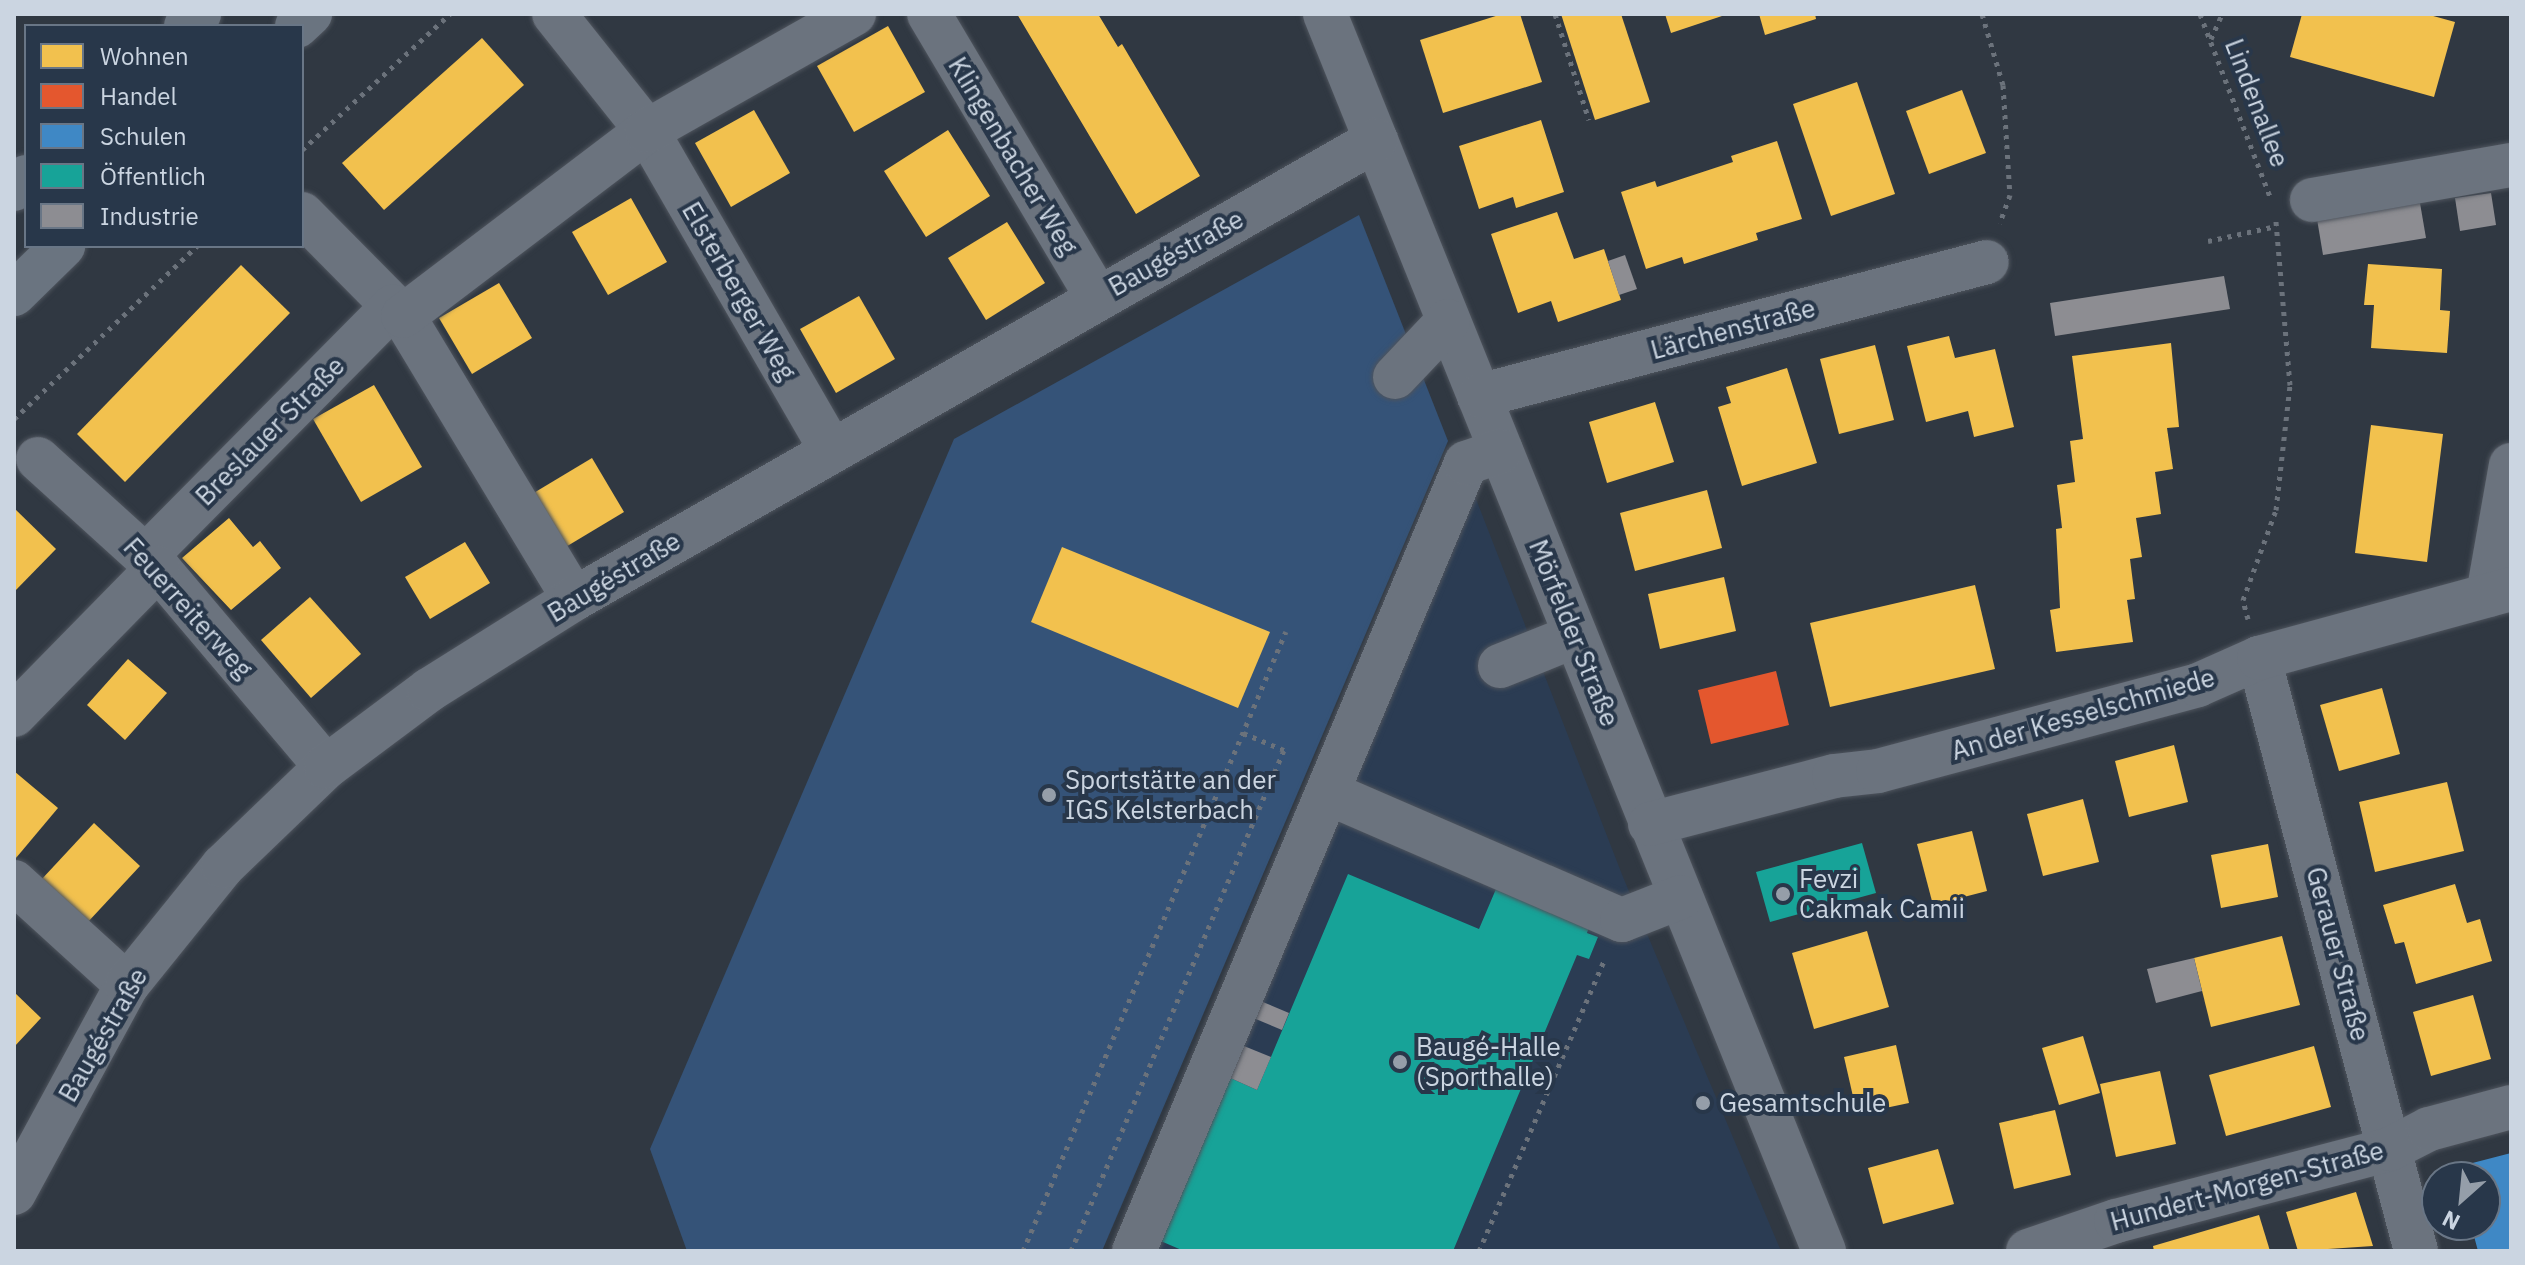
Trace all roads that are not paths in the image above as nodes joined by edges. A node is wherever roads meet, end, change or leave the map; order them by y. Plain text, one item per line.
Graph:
1 (554, 14) edge
2 (854, 14) edge
3 (929, 14) edge
4 (1330, 16) edge
5 (647, 131) junction
6 (1376, 140) junction
7 (2511, 165) edge
8 (2293, 204) road end
9 (304, 216) edge
10 (61, 248) edge
11 (1987, 262) road end
12 (14, 294) edge
13 (1097, 297) junction
14 (398, 311) junction
15 (1448, 321) junction
16 (1395, 377) dead end
17 (1479, 396) junction
18 (831, 450) junction
19 (1501, 451) junction
20 (38, 459) dead end
21 (2511, 465) edge
22 (152, 562) junction
23 (2500, 592) edge
24 (574, 599) junction
25 (1575, 636) junction
26 (2259, 658) junction
27 (1500, 666) dead end
28 (14, 715) edge
29 (326, 767) junction
30 (1328, 793) junction
31 (1650, 824) junction
32 (14, 882) edge
33 (1681, 897) junction
34 (127, 985) junction
35 (2511, 1107) edge
36 (2390, 1149) junction
37 (14, 1193) edge
38 (1134, 1251) edge
39 (1824, 1251) edge
40 (2028, 1251) edge
41 (2416, 1251) edge

1 - 5 street, Elsterberger Weg
2 - 5 street
3 - 13 street, Klingenbacher Weg
4 - 6 street, Mörfelder Straße
5 - 14 street
5 - 18 street, Elsterberger Weg
6 - 13 street, Baugéstraße
6 - 15 street, Mörfelder Straße
7 - 8 street
9 - 14 street
10 - 12 main road
11 - 17 street, Lärchenstraße
13 - 18 street, Baugéstraße
14 - 22 street, Breslauer Straße
14 - 24 street
15 - 16 street
15 - 17 street, Mörfelder Straße
17 - 19 street, Mörfelder Straße
18 - 24 street, Baugéstraße
19 - 25 street, Mörfelder Straße
19 - 30 street
20 - 22 street, Feuerreiterweg
21 - 23 street
22 - 28 street, Breslauer Straße
22 - 29 street, Feuerreiterweg
23 - 26 street, An der Kesselschmiede
24 - 29 street, Baugéstraße
25 - 27 street
25 - 31 street, Mörfelder Straße
26 - 31 street, An der Kesselschmiede
26 - 36 street, Gerauer Straße
29 - 34 street, Baugéstraße
30 - 33 street
30 - 38 street
31 - 33 street, Mörfelder Straße
32 - 34 street
33 - 39 street, Mörfelder Straße
34 - 37 street, Baugéstraße
35 - 36 street, Hundert-Morgen-Straße
36 - 40 street, Hundert-Morgen-Straße
36 - 41 street, Gerauer Straße

